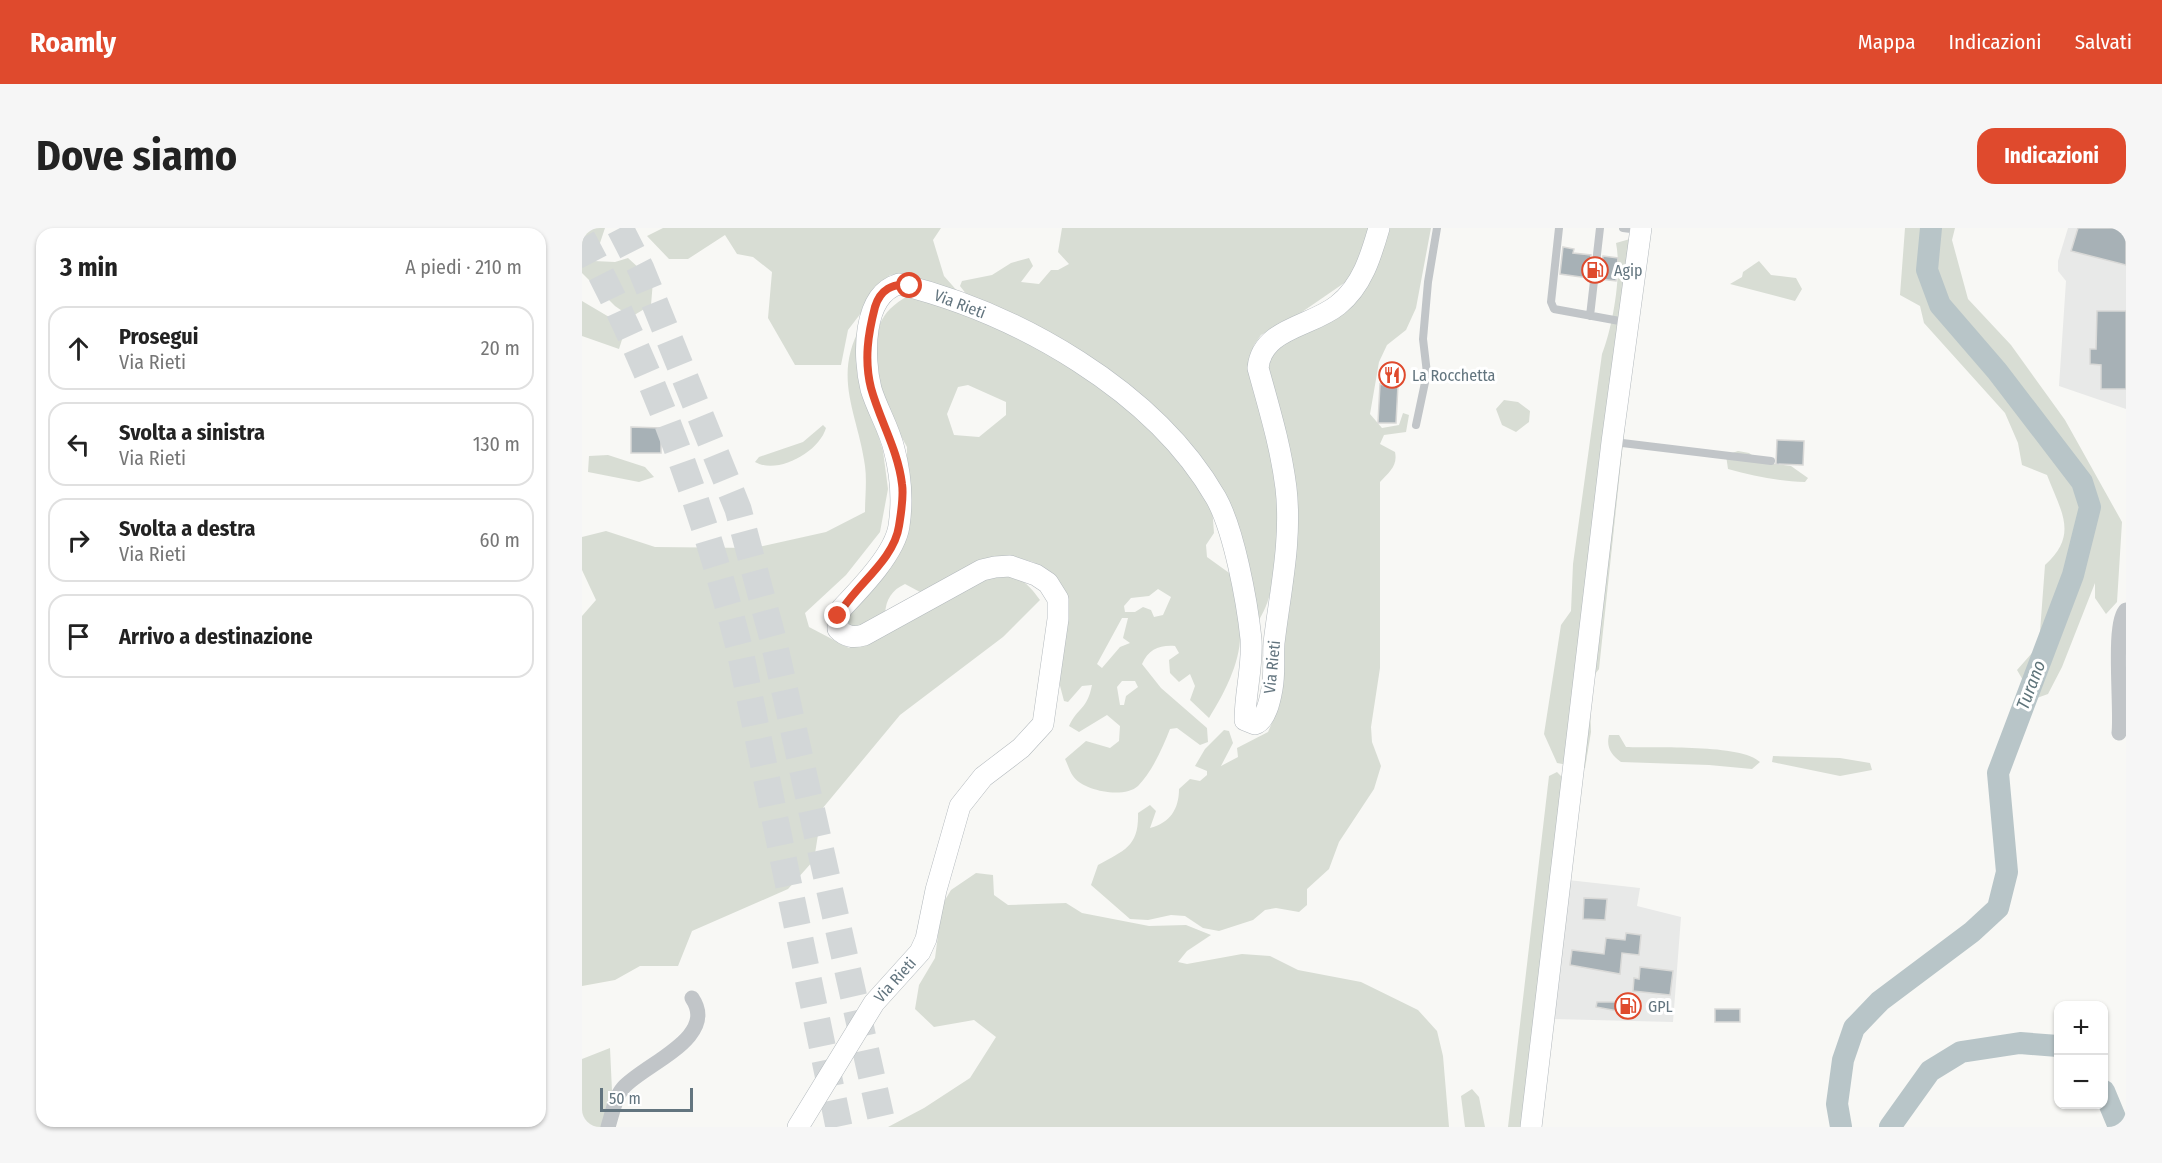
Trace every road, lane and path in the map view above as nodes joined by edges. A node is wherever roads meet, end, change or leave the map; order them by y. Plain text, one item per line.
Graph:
1 (1379, 228) edge
2 (1437, 228) edge
3 (1559, 228) edge
4 (1600, 228) edge
5 (1635, 229) edge
6 (1590, 316) junction
7 (1628, 323) junction
8 (1416, 425) dead end
9 (1612, 442) junction
10 (1771, 461) dead end
11 (2126, 610) edge
12 (2119, 733) dead end
13 (692, 998) dead end
14 (608, 1127) edge
15 (798, 1127) edge
16 (1531, 1127) edge

1 - 15 street, Via Rieti
2 - 8 lane
3 - 6 lane
4 - 6 lane
5 - 7 street
6 - 7 lane
7 - 9 street
9 - 10 lane
9 - 16 street
11 - 12 street
13 - 14 street

